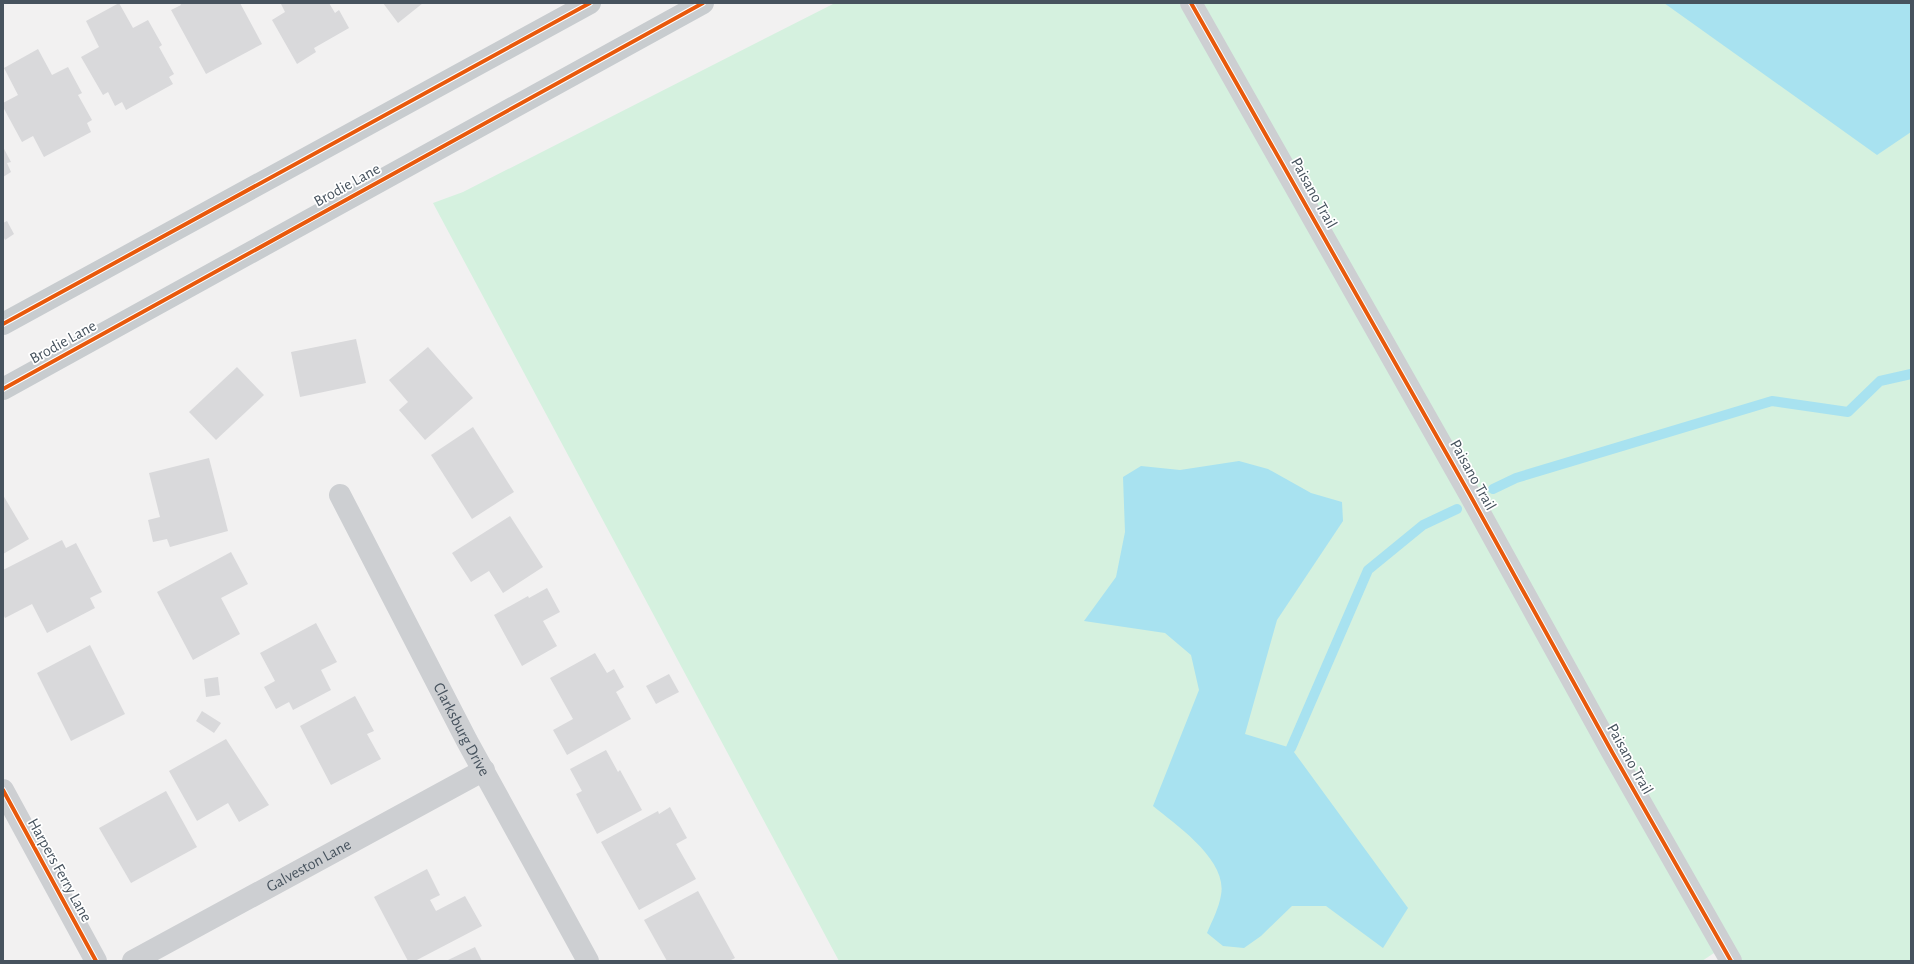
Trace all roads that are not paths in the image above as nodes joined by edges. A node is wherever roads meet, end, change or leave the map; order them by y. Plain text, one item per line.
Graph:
1 (590, 3) edge
2 (703, 3) edge
3 (1191, 3) edge
4 (3, 324) edge
5 (3, 389) edge
6 (340, 495) dead end
7 (484, 770) junction
8 (3, 790) edge
9 (96, 961) edge
10 (133, 961) edge
11 (588, 961) edge
12 (1732, 961) edge

1 - 4 main road
2 - 5 main road, Brodie Lane
3 - 12 street, Paisano Trail
6 - 7 street, Clarksburg Drive
7 - 10 street, Galveston Lane
7 - 11 street, Clarksburg Drive
8 - 9 street, Harpers Ferry Lane

